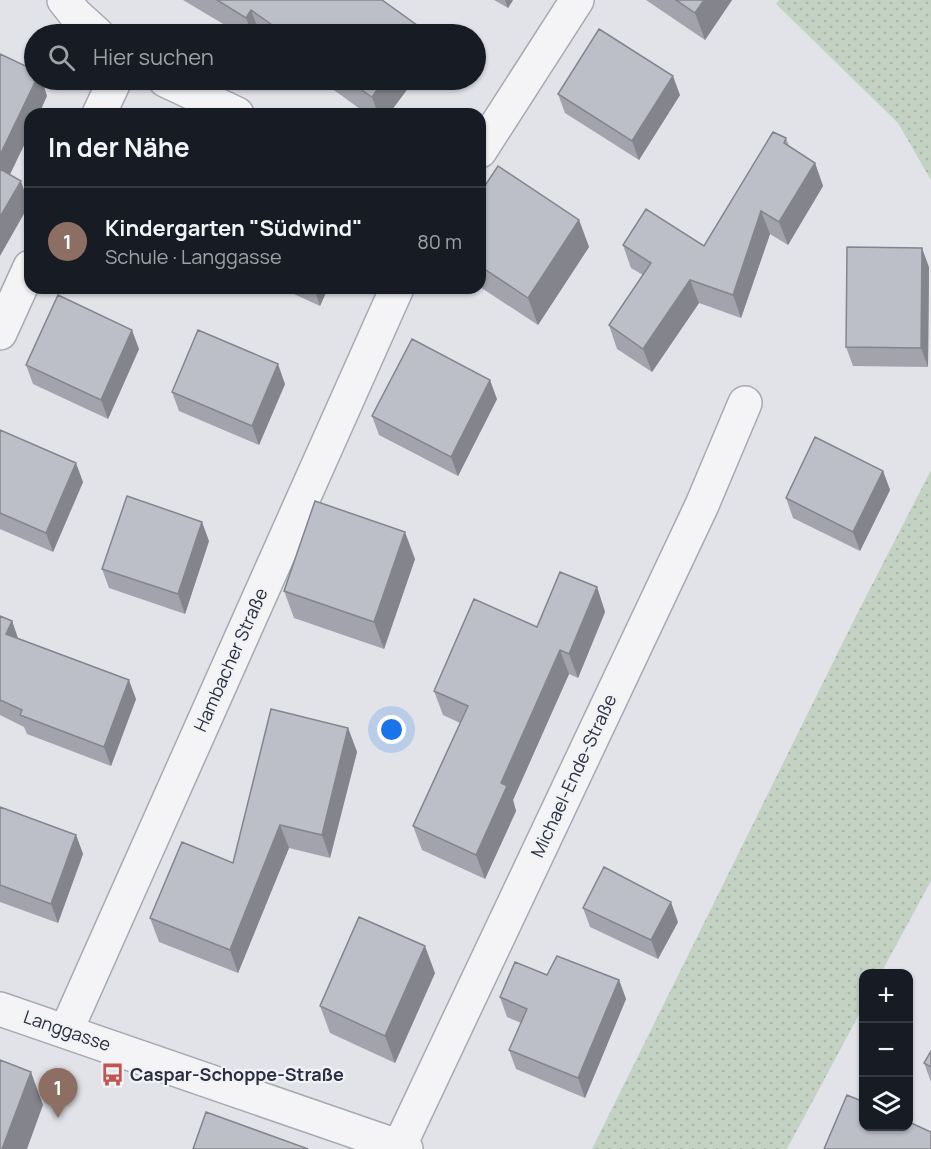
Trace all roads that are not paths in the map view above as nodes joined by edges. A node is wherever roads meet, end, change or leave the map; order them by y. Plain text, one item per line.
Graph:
1 (64, 0) edge
2 (577, 0) edge
3 (86, 24) edge
4 (110, 90) edge
5 (186, 90) edge
6 (102, 108) edge
7 (224, 108) edge
8 (486, 142) edge
9 (24, 280) edge
10 (394, 294) edge
11 (0, 333) edge
12 (745, 403) dead end
13 (0, 1009) edge
14 (66, 1031) junction
15 (403, 1148) edge

1 - 3 street
2 - 8 street
4 - 6 street
5 - 7 street
9 - 11 street
10 - 14 street, Hambacher Straße
12 - 15 street, Michael-Ende-Straße
13 - 14 street, Langgasse
14 - 15 street, Langgasse

